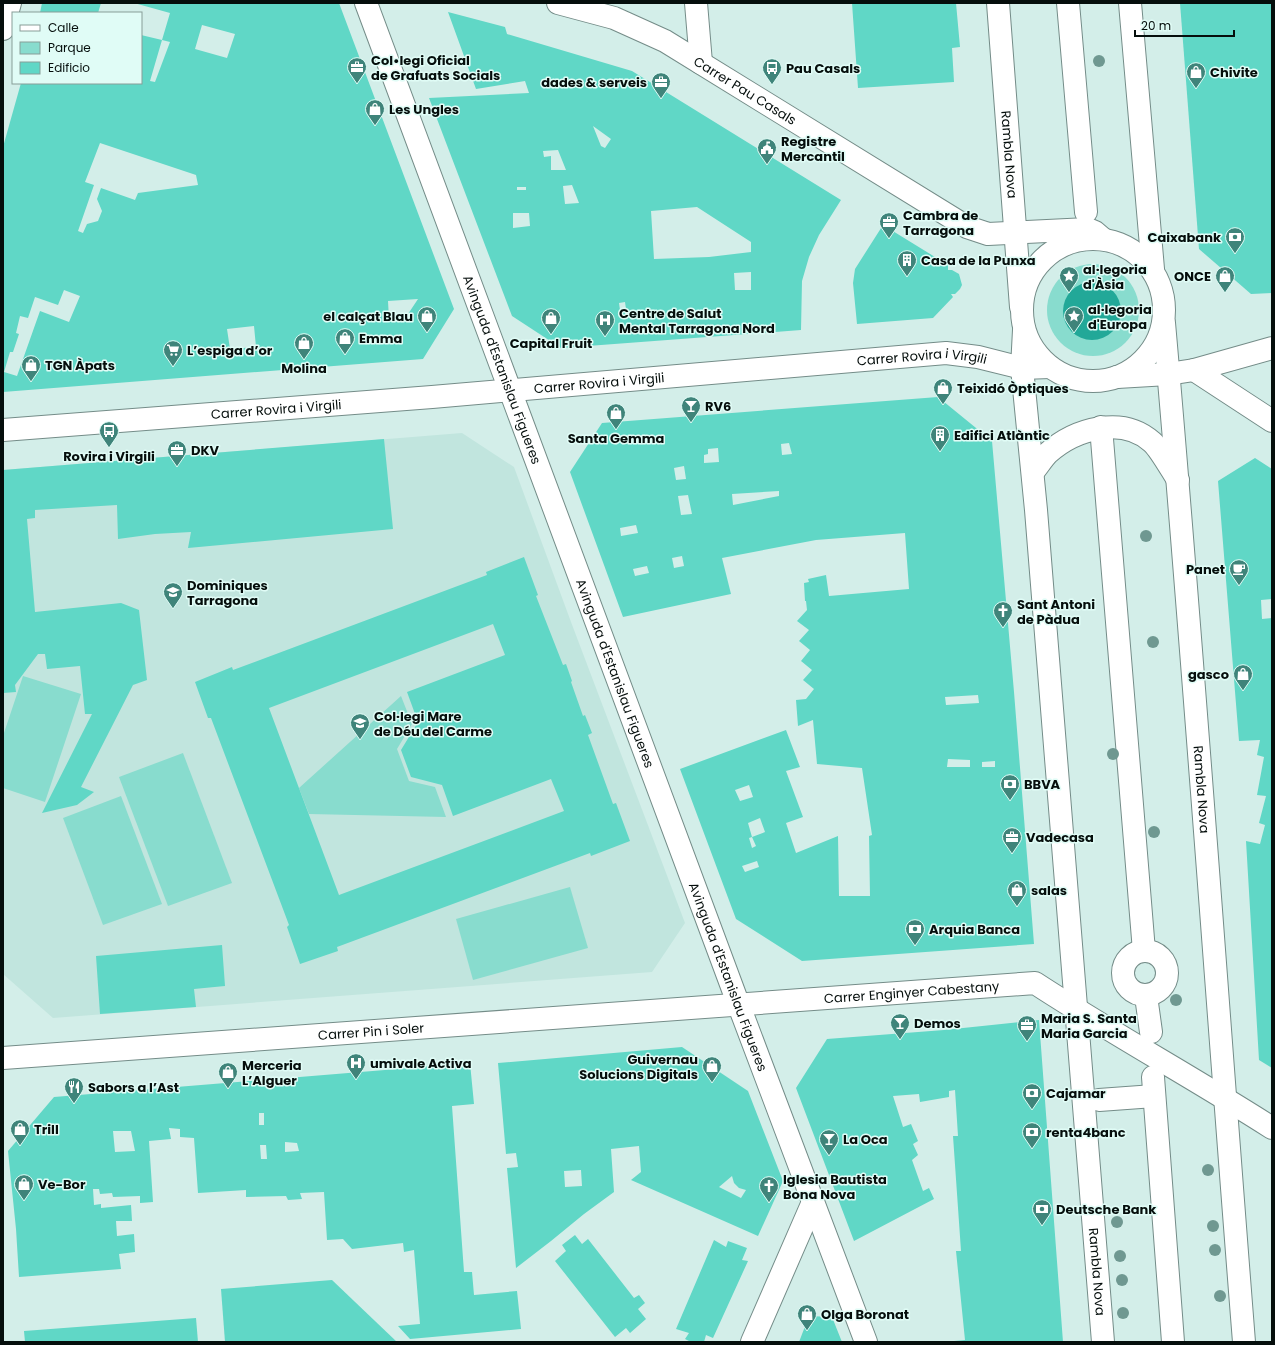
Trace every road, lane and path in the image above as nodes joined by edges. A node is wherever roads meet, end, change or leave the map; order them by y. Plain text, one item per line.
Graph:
1 (10, 3) edge
2 (366, 3) edge
3 (558, 3) edge
4 (696, 3) edge
5 (998, 3) edge
6 (1068, 3) edge
7 (1130, 3) edge
8 (3, 29) edge
9 (701, 63) junction
10 (1086, 212) dead end
11 (1016, 233) junction
12 (1102, 238) junction
13 (1153, 269) junction
14 (1021, 307) junction
15 (1164, 322) junction
16 (1024, 330) junction
17 (1272, 348) edge
18 (1050, 367) junction
19 (1022, 368) junction
20 (1194, 370) junction
21 (1168, 374) junction
22 (1118, 377) junction
23 (510, 390) junction
24 (1272, 420) edge
25 (1101, 427) junction
26 (3, 430) edge
27 (1033, 472) junction
28 (1178, 480) junction
29 (1144, 951) junction
30 (1146, 996) junction
31 (738, 1003) junction
32 (1076, 1010) junction
33 (1150, 1032) dead end
34 (3, 1058) edge
35 (1225, 1098) junction
36 (1099, 1100) dead end
37 (1272, 1128) edge
38 (813, 1202) junction
39 (752, 1342) edge
40 (866, 1342) edge
41 (1103, 1342) edge
42 (1173, 1342) edge
43 (1244, 1342) edge

1 - 8 street
2 - 23 street, Avinguda d'Estanislau Figueres
3 - 9 street, Carrer Pau Casals
4 - 9 street
5 - 11 street, Rambla Nova
6 - 10 street
7 - 13 street
9 - 11 street, Carrer Pau Casals
11 - 12 street, Carrer Pau Casals
11 - 14 street, Rambla Nova
12 - 13 street
12 - 14 street
13 - 15 street
14 - 16 street, Rambla Nova
15 - 21 street, Rambla Nova
15 - 22 street
16 - 18 street
16 - 19 street, Rambla Nova
17 - 20 street
18 - 19 street, Carrer Rovira i Virgili
18 - 22 street
19 - 23 street, Carrer Rovira i Virgili
19 - 27 street, Rambla Nova
20 - 21 street
20 - 24 street
21 - 22 street
21 - 28 street, Rambla Nova
23 - 26 street, Carrer Rovira i Virgili
23 - 31 street, Avinguda d'Estanislau Figueres
25 - 27 street
25 - 28 street
25 - 29 street
27 - 32 street, Rambla Nova
28 - 35 street, Rambla Nova
29 - 30 street
29 - 30 street
30 - 33 street
31 - 32 street, Carrer Enginyer Cabestany
31 - 34 street, Carrer Pin i Soler
31 - 38 street, Avinguda d'Estanislau Figueres
32 - 35 street
32 - 41 street, Rambla Nova
35 - 37 street
35 - 43 street, Rambla Nova
36 - 42 street
38 - 39 street
38 - 40 street, Avinguda d'Estanislau Figueres

